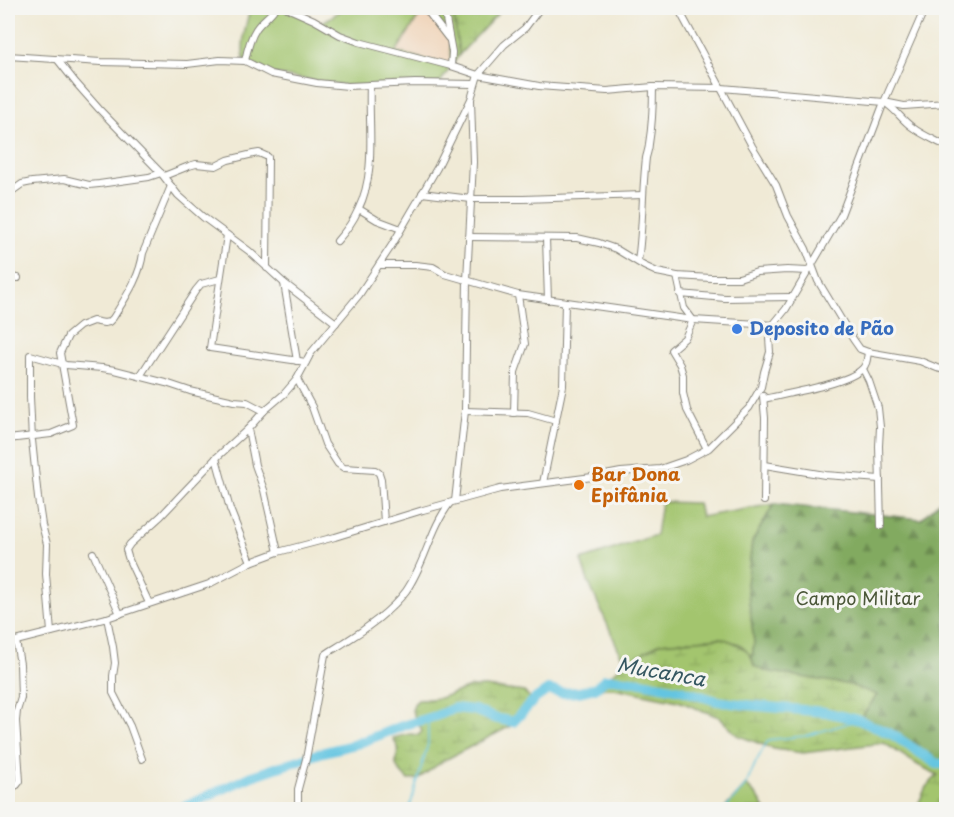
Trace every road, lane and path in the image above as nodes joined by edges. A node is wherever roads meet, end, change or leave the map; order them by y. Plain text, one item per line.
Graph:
1 (275, 8) edge
2 (287, 8) edge
3 (425, 8) edge
4 (444, 8) edge
5 (540, 8) edge
6 (678, 8) edge
7 (925, 8) edge
8 (450, 41) junction
9 (8, 56) edge
10 (57, 59) junction
11 (244, 61) junction
12 (451, 66) junction
13 (478, 75) junction
14 (474, 84) junction
15 (370, 85) junction
16 (653, 87) junction
17 (722, 88) junction
18 (471, 99) junction
19 (884, 102) junction
20 (946, 103) edge
21 (946, 146) edge
22 (162, 174) junction
23 (171, 186) junction
24 (422, 193) junction
25 (8, 194) edge
26 (643, 195) junction
27 (471, 199) junction
28 (359, 209) junction
29 (401, 229) junction
30 (227, 235) junction
31 (469, 237) junction
32 (546, 238) junction
33 (337, 241) dead end
34 (638, 261) junction
35 (812, 264) junction
36 (379, 265) junction
37 (267, 268) junction
38 (808, 271) junction
39 (677, 276) junction
40 (8, 277) edge
41 (18, 278) dead end
42 (220, 279) junction
43 (467, 280) junction
44 (284, 283) junction
45 (680, 294) junction
46 (518, 296) junction
47 (792, 297) junction
48 (548, 300) junction
49 (565, 302) junction
50 (693, 320) junction
51 (336, 323) junction
52 (773, 325) junction
53 (868, 352) junction
54 (297, 361) junction
55 (306, 362) junction
56 (61, 364) junction
57 (862, 369) junction
58 (946, 370) edge
59 (140, 376) junction
60 (297, 379) junction
61 (761, 387) junction
62 (764, 399) junction
63 (264, 411) junction
64 (465, 411) junction
65 (514, 412) junction
66 (556, 421) junction
67 (248, 429) junction
68 (32, 436) junction
69 (8, 439) edge
70 (706, 449) junction
71 (216, 458) junction
72 (765, 465) junction
73 (880, 479) junction
74 (543, 483) junction
75 (764, 501) dead end
76 (453, 502) junction
77 (384, 522) junction
78 (881, 526) dead end
79 (278, 552) junction
80 (93, 553) dead end
81 (251, 562) junction
82 (149, 603) junction
83 (120, 614) junction
84 (107, 618) junction
85 (51, 632) junction
86 (16, 641) junction
87 (8, 643) edge
88 (142, 759) dead end
89 (8, 789) edge
90 (298, 810) edge

1 - 11 street
2 - 12 street
3 - 8 street
4 - 8 street
5 - 13 street
6 - 17 street
7 - 19 street
8 - 12 street
9 - 10 street
10 - 11 street
10 - 22 street
11 - 15 street
12 - 13 street
13 - 14 street
13 - 16 street
14 - 15 street
14 - 18 street
15 - 28 street
16 - 17 street
16 - 26 street
17 - 19 street
17 - 35 street
18 - 24 street
18 - 27 street
19 - 20 street
19 - 21 street
19 - 35 street
22 - 23 street
22 - 25 street
22 - 37 street
23 - 30 street
23 - 56 street
24 - 27 street
24 - 29 street
26 - 27 street
26 - 34 street
27 - 31 street
28 - 29 street
28 - 33 street
29 - 36 street
30 - 37 street
30 - 42 street
31 - 32 street
31 - 43 street
32 - 34 street
32 - 48 street
34 - 39 street
35 - 38 street
35 - 53 street
36 - 43 street
36 - 51 street
37 - 44 street
38 - 39 street
38 - 47 street
39 - 45 street
40 - 41 street
42 - 54 street
42 - 59 street
43 - 46 street
43 - 64 street
44 - 51 street
44 - 54 street
45 - 47 street
45 - 50 street
46 - 48 street
46 - 65 street
47 - 52 street
48 - 49 street
49 - 50 street
49 - 66 street
50 - 52 street
50 - 70 street
51 - 55 street
52 - 61 street
53 - 57 street
53 - 58 street
54 - 55 street
55 - 60 street
56 - 59 street
56 - 68 street
56 - 68 street
57 - 62 street
57 - 73 street
59 - 63 street
60 - 63 street
60 - 77 street
61 - 62 street
61 - 70 street
62 - 72 street
63 - 67 street
64 - 65 street
64 - 76 street
65 - 66 street
66 - 74 street
67 - 71 street
67 - 79 street
68 - 69 street
68 - 85 street
70 - 74 street
71 - 81 street
71 - 82 street
72 - 73 street
72 - 75 street
73 - 78 street
74 - 76 street
76 - 77 street
76 - 90 street
77 - 79 street
79 - 81 street
80 - 83 street
81 - 82 street
82 - 83 street
83 - 84 street
84 - 85 street
84 - 88 street
85 - 86 street
86 - 87 street
86 - 89 street

